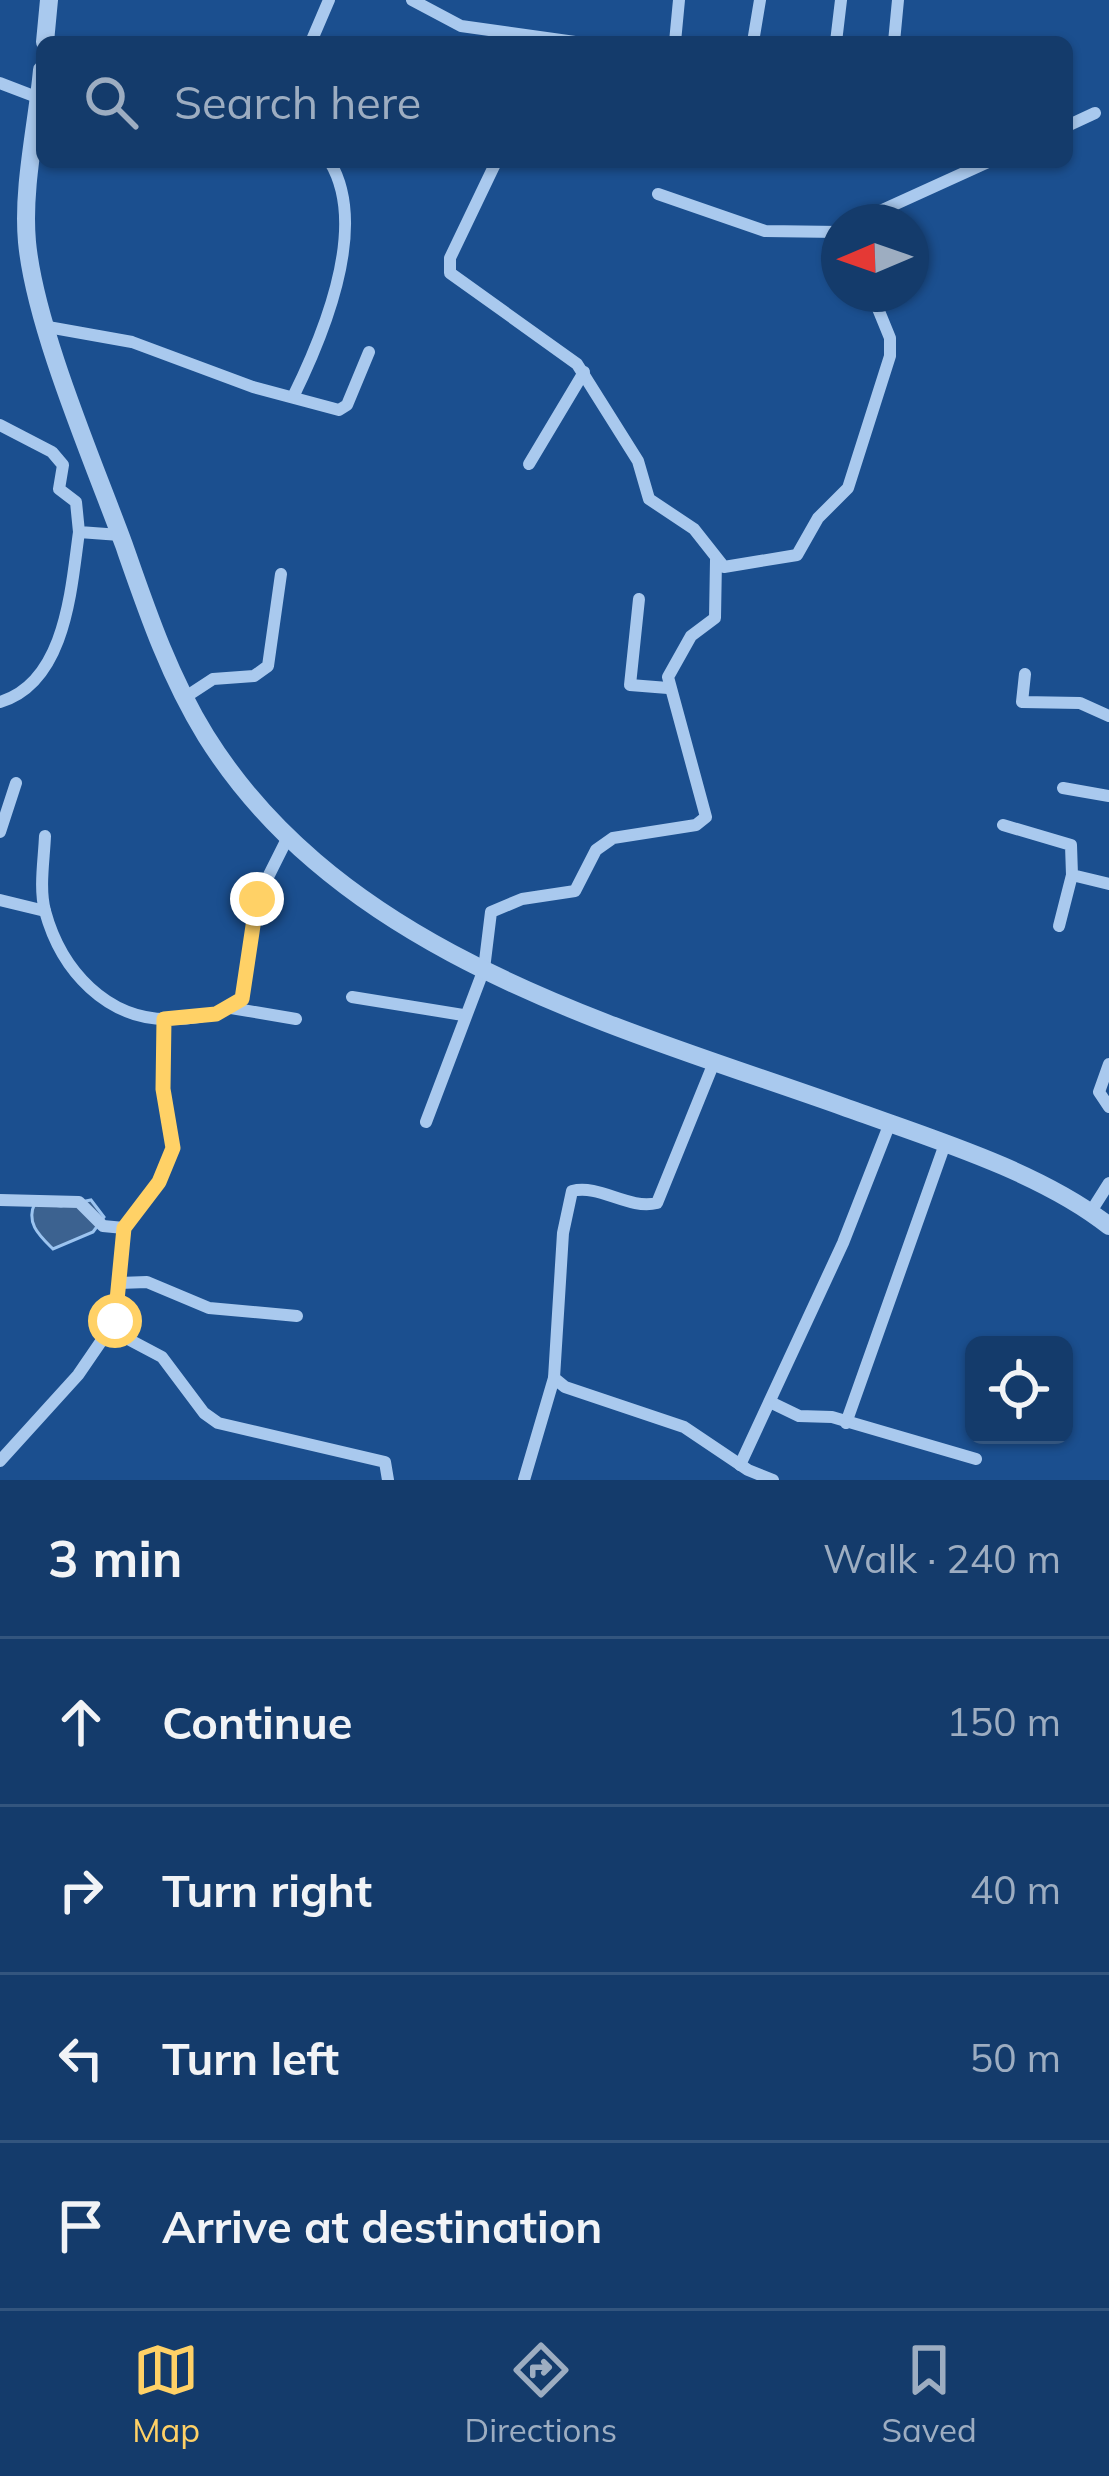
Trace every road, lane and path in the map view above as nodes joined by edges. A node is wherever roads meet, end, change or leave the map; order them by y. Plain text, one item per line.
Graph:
1 (49, 0) edge
2 (328, 0) edge
3 (412, 0) edge
4 (679, 0) edge
5 (760, 0) edge
6 (841, 0) edge
7 (898, 0) edge
8 (46, 36) edge
9 (313, 36) edge
10 (504, 36) edge
11 (676, 36) edge
12 (754, 36) edge
13 (837, 36) edge
14 (895, 36) edge
15 (0, 83) edge
16 (36, 96) edge
17 (1095, 113) dead end
18 (1073, 123) edge
19 (36, 142) edge
20 (333, 168) edge
21 (493, 168) edge
22 (975, 168) edge
23 (658, 194) dead end
24 (896, 204) edge
25 (821, 231) edge
26 (879, 312) edge
27 (48, 327) junction
28 (369, 352) dead end
29 (584, 372) junction
30 (293, 398) junction
31 (0, 424) edge
32 (529, 464) dead end
33 (79, 532) junction
34 (120, 535) junction
35 (716, 560) junction
36 (281, 574) dead end
37 (639, 599) dead end
38 (1025, 674) dead end
39 (668, 688) junction
40 (184, 698) junction
41 (0, 702) edge
42 (1109, 716) edge
43 (16, 783) dead end
44 (1063, 788) dead end
45 (1109, 796) edge
46 (1004, 825) dead end
47 (0, 832) edge
48 (45, 836) dead end
49 (286, 839) junction
50 (1072, 874) junction
51 (1109, 884) edge
52 (0, 900) edge
53 (45, 911) junction
54 (1059, 926) dead end
55 (484, 969) junction
56 (352, 997) dead end
57 (231, 1008) junction
58 (463, 1015) junction
59 (164, 1019) junction
60 (296, 1019) dead end
61 (715, 1060) junction
62 (1109, 1064) edge
63 (1109, 1107) edge
64 (426, 1122) dead end
65 (890, 1123) junction
66 (946, 1144) junction
67 (1109, 1183) edge
68 (0, 1200) edge
69 (1090, 1213) junction
70 (1109, 1226) edge
71 (124, 1228) junction
72 (119, 1283) junction
73 (297, 1316) dead end
74 (111, 1330) junction
75 (554, 1378) junction
76 (770, 1402) junction
77 (846, 1423) junction
78 (976, 1459) dead end
79 (0, 1461) edge
80 (740, 1465) junction
81 (388, 1480) edge
82 (524, 1480) edge
83 (773, 1480) edge

1 - 8 street
2 - 9 street
3 - 10 street
4 - 11 street
5 - 12 street
6 - 13 street
7 - 14 street
15 - 16 street
17 - 18 street
19 - 27 street
20 - 30 street
21 - 29 street
22 - 24 street
23 - 25 street
26 - 35 street
27 - 30 street
27 - 34 street
28 - 30 street
29 - 32 street
29 - 35 street
31 - 33 street
33 - 34 street
33 - 41 street
34 - 40 street
35 - 39 street
36 - 40 street
37 - 39 street
38 - 42 street
39 - 55 street
40 - 49 street
43 - 47 street
44 - 45 street
46 - 50 street
48 - 53 street
49 - 55 street
49 - 57 street
50 - 51 street
50 - 54 street
52 - 53 street
53 - 59 street
55 - 58 street
55 - 61 street
56 - 58 street
57 - 59 street
57 - 60 street
58 - 64 street
59 - 71 street
61 - 65 street
61 - 75 street
62 - 63 street
65 - 66 street
65 - 76 street
66 - 69 street
66 - 77 street
67 - 69 street
68 - 71 street
69 - 70 street
71 - 72 street
72 - 73 street
72 - 74 street
74 - 79 street
74 - 81 street
75 - 80 street
75 - 82 street
76 - 77 street
76 - 80 street
77 - 78 street
80 - 83 street

